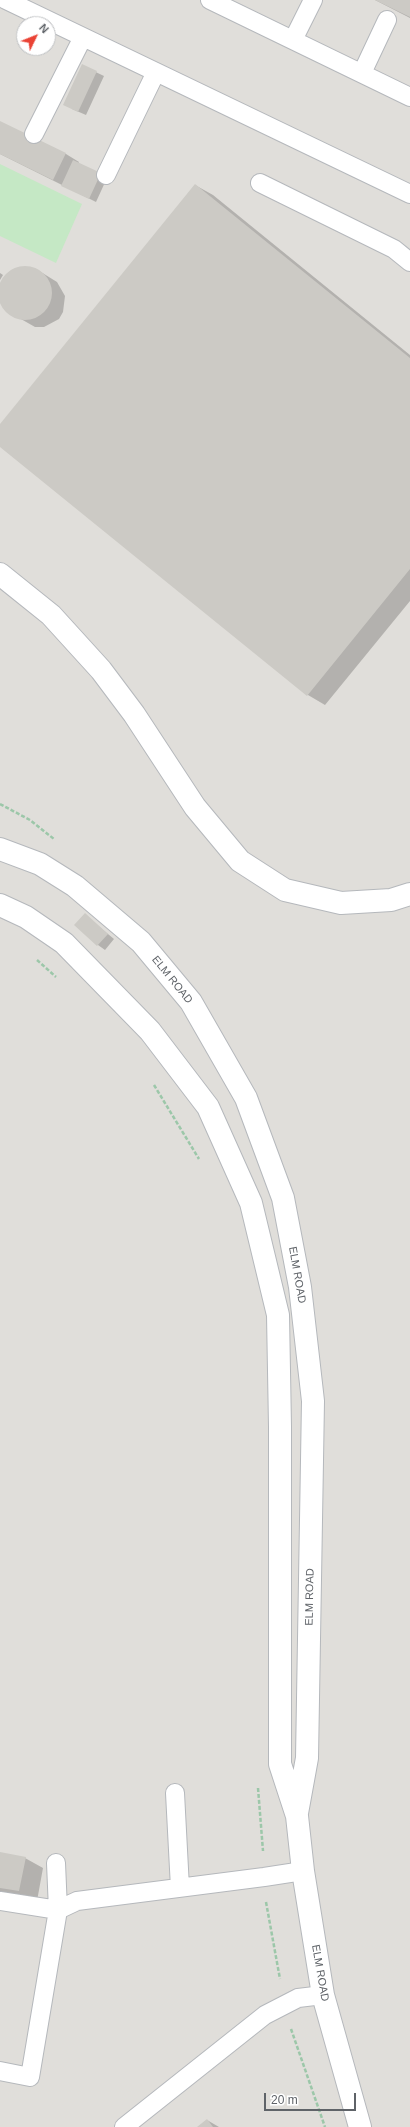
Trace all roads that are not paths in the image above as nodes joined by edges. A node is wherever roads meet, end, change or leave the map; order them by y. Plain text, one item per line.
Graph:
1 (6, 0) edge
2 (313, 0) edge
3 (221, 2) edge
4 (387, 20) dead end
5 (83, 37) junction
6 (293, 40) junction
7 (156, 72) junction
8 (362, 73) junction
9 (410, 97) edge
10 (34, 134) dead end
11 (106, 174) dead end
12 (260, 183) dead end
13 (410, 194) edge
14 (410, 262) edge
15 (0, 574) edge
16 (0, 849) edge
17 (410, 894) edge
18 (0, 905) edge
19 (175, 1793) dead end
20 (297, 1816) junction
21 (56, 1863) dead end
22 (303, 1871) junction
23 (180, 1888) junction
24 (0, 1901) edge
25 (58, 1910) junction
26 (323, 1995) junction
27 (0, 2071) edge
28 (124, 2127) edge
29 (360, 2127) edge

1 - 5 lane
2 - 6 lane
3 - 6 lane
4 - 8 lane
5 - 7 lane
5 - 10 lane
6 - 8 lane
7 - 11 lane
7 - 13 lane
8 - 9 lane
12 - 14 lane
15 - 17 street
16 - 20 street, ELM ROAD
18 - 20 street, ELM ROAD
19 - 23 lane
20 - 22 street, ELM ROAD
21 - 25 lane
22 - 23 lane
22 - 26 street, ELM ROAD
23 - 25 lane
24 - 25 lane
25 - 27 lane
26 - 28 lane
26 - 29 street, ELM ROAD

